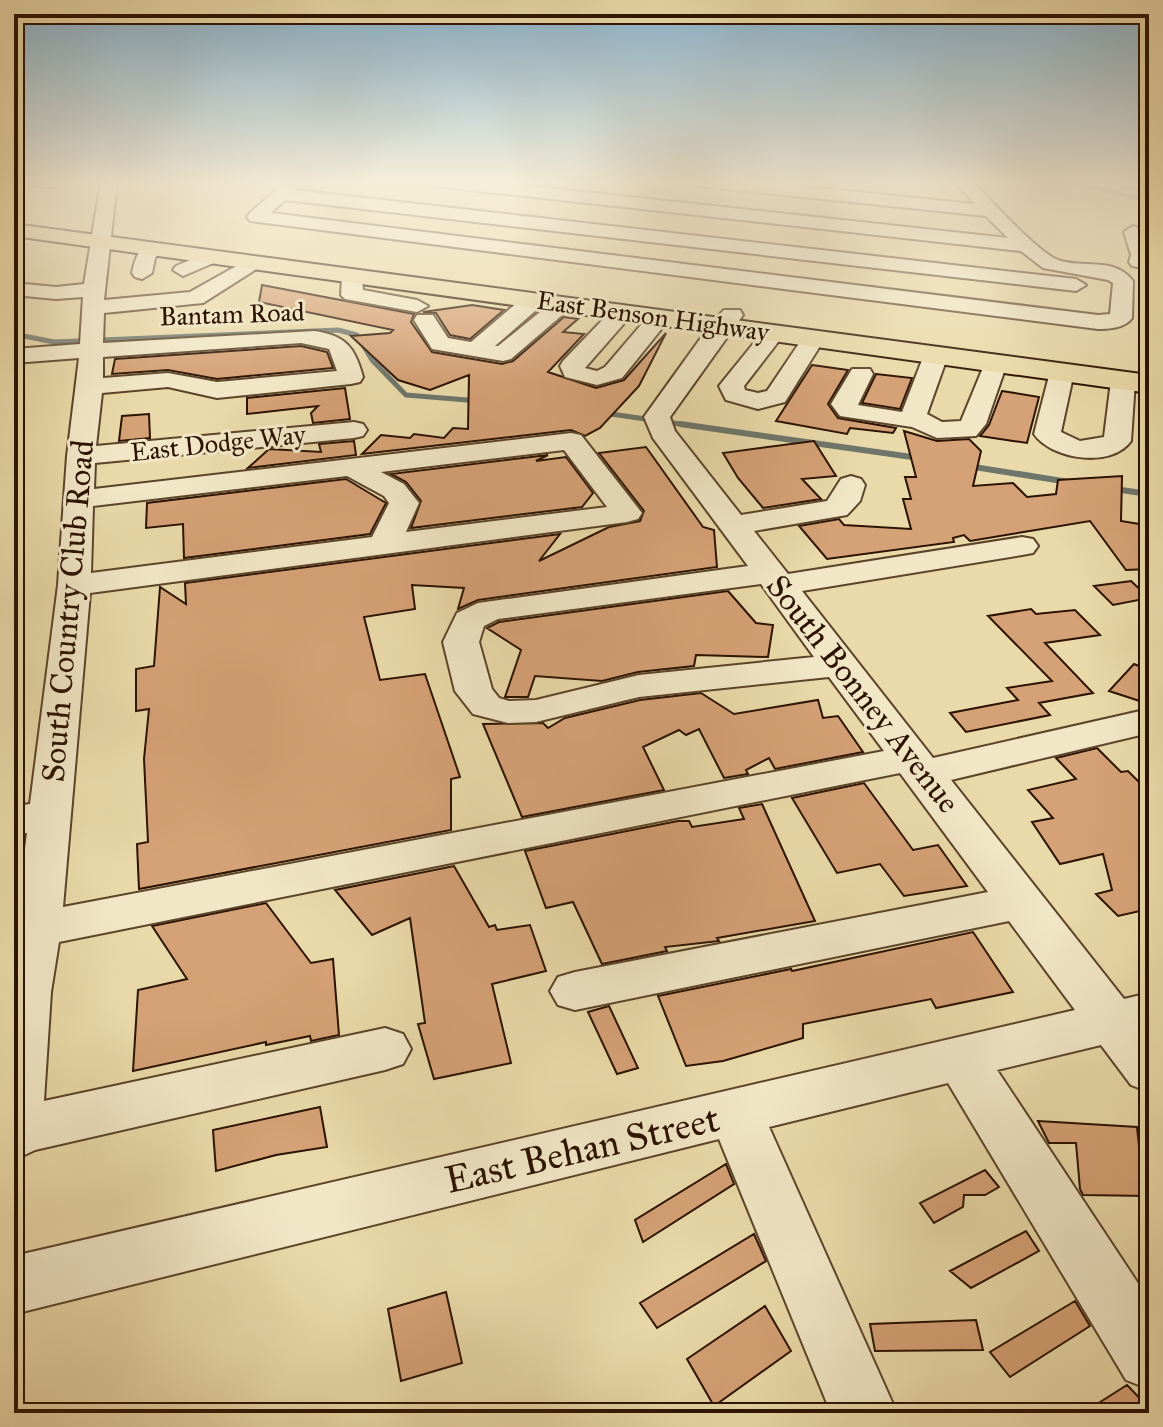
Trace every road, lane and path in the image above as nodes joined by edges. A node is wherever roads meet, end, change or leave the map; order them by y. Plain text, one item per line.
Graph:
1 (100, 248) edge
2 (147, 248) edge
3 (181, 248) edge
4 (498, 248) edge
5 (570, 248) edge
6 (860, 248) edge
7 (922, 248) edge
8 (1032, 248) edge
9 (153, 249) junction
10 (557, 255) junction
11 (211, 257) junction
12 (256, 263) junction
13 (1048, 264) junction
14 (183, 270) dead end
15 (142, 273) dead end
16 (352, 276) junction
17 (14, 289) edge
18 (1123, 291) junction
19 (94, 299) junction
20 (534, 300) junction
21 (417, 303) junction
22 (564, 304) junction
23 (623, 312) junction
24 (660, 317) junction
25 (727, 320) junction
26 (774, 333) junction
27 (814, 338) junction
28 (476, 350) junction
29 (936, 355) junction
30 (14, 356) edge
31 (995, 363) junction
32 (90, 368) junction
33 (1149, 370) edge
34 (1062, 372) junction
35 (861, 374) dead end
36 (1136, 382) edge
37 (914, 419) junction
38 (354, 430) dead end
39 (81, 456) junction
40 (351, 467) junction
41 (851, 485) dead end
42 (81, 499) junction
43 (733, 525) junction
44 (383, 545) junction
45 (1022, 546) dead end
46 (775, 579) junction
47 (74, 585) junction
48 (843, 665) junction
49 (1149, 721) edge
50 (919, 766) junction
51 (32, 818) edge
52 (1023, 902) junction
53 (38, 929) junction
54 (575, 991) dead end
55 (20, 993) edge
56 (1130, 1017) edge
57 (385, 1049) dead end
58 (960, 1057) junction
59 (1149, 1070) edge
60 (735, 1112) junction
61 (14, 1134) edge
62 (14, 1285) edge
63 (1149, 1357) edge
64 (864, 1413) edge

1 - 19 street, South Country Club Road
2 - 9 main road, East Benson Highway
3 - 25 main road, East Benson Highway
4 - 10 street
5 - 10 street
6 - 18 street
7 - 13 street
8 - 13 street
9 - 11 main road, East Benson Highway
9 - 15 street
10 - 18 street
11 - 12 main road, East Benson Highway
11 - 14 street
12 - 16 main road, East Benson Highway
12 - 19 street
13 - 18 street
16 - 21 main road, East Benson Highway
16 - 21 street
17 - 19 street
19 - 32 street, South Country Club Road
20 - 21 main road, East Benson Highway
20 - 22 main road, East Benson Highway
20 - 28 street
21 - 28 street
22 - 23 main road, East Benson Highway
22 - 28 street
23 - 24 main road, East Benson Highway
23 - 24 street
24 - 25 main road, East Benson Highway
25 - 26 main road, East Benson Highway
25 - 33 main road, East Benson Highway
25 - 43 street, South Bonney Avenue
26 - 27 main road, East Benson Highway
26 - 27 street
27 - 29 main road, East Benson Highway
29 - 31 main road, East Benson Highway
29 - 37 street
30 - 32 street
31 - 34 main road, East Benson Highway
31 - 37 street
32 - 32 street, Bantam Road
32 - 39 street, South Country Club Road
34 - 36 main road, East Benson Highway
34 - 36 street
35 - 37 street
38 - 39 street, East Dodge Way
39 - 42 street, South Country Club Road
40 - 42 street
40 - 44 street
40 - 44 street
41 - 43 street
42 - 47 street, South Country Club Road
43 - 46 street, South Bonney Avenue
44 - 47 street
45 - 46 street
46 - 48 street, South Bonney Avenue
46 - 48 street
47 - 51 street, South Country Club Road
48 - 50 street, South Bonney Avenue
49 - 50 street
50 - 52 street, South Bonney Avenue
50 - 53 street
51 - 53 street, South Country Club Road
52 - 54 street
52 - 56 street, South Bonney Avenue
53 - 55 street, South Country Club Road
55 - 61 street, South Country Club Road
56 - 58 street, East Behan Street
56 - 59 street, South Bonney Avenue
57 - 61 street
58 - 60 street, East Behan Street
58 - 63 street
60 - 62 street, East Behan Street
60 - 64 street

